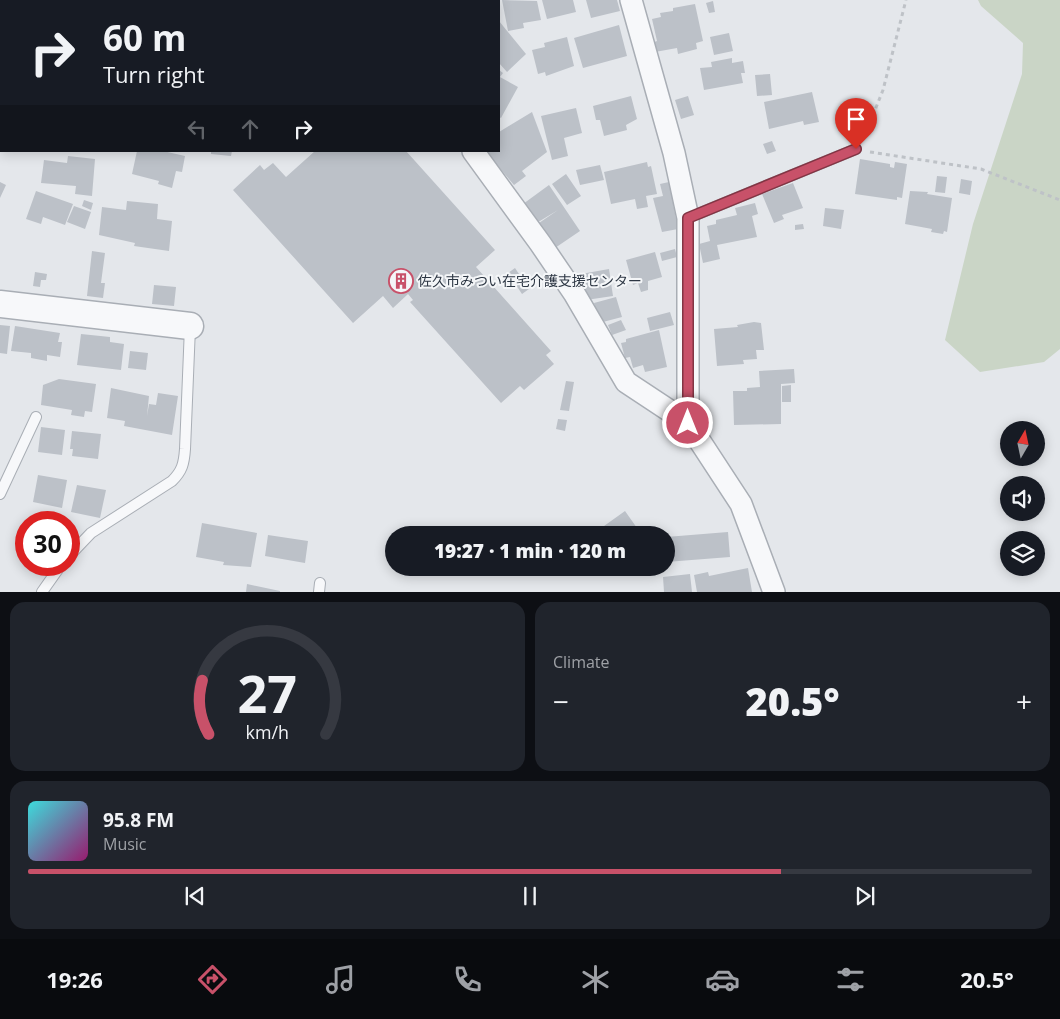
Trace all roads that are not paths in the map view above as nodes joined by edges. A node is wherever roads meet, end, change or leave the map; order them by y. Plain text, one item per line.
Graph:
1 (632, 0) edge
2 (856, 149) road end
3 (474, 152) edge
4 (688, 218) junction
5 (0, 304) edge
6 (190, 326) joint
7 (36, 417) dead end
8 (688, 423) junction
9 (0, 494) edge
10 (80, 545) edge
11 (53, 576) edge
12 (42, 592) edge
13 (774, 592) edge

1 - 4 street
2 - 4 lane
3 - 8 street
4 - 8 street
5 - 6 street
6 - 10 lane
7 - 9 lane
8 - 13 street
11 - 12 lane

